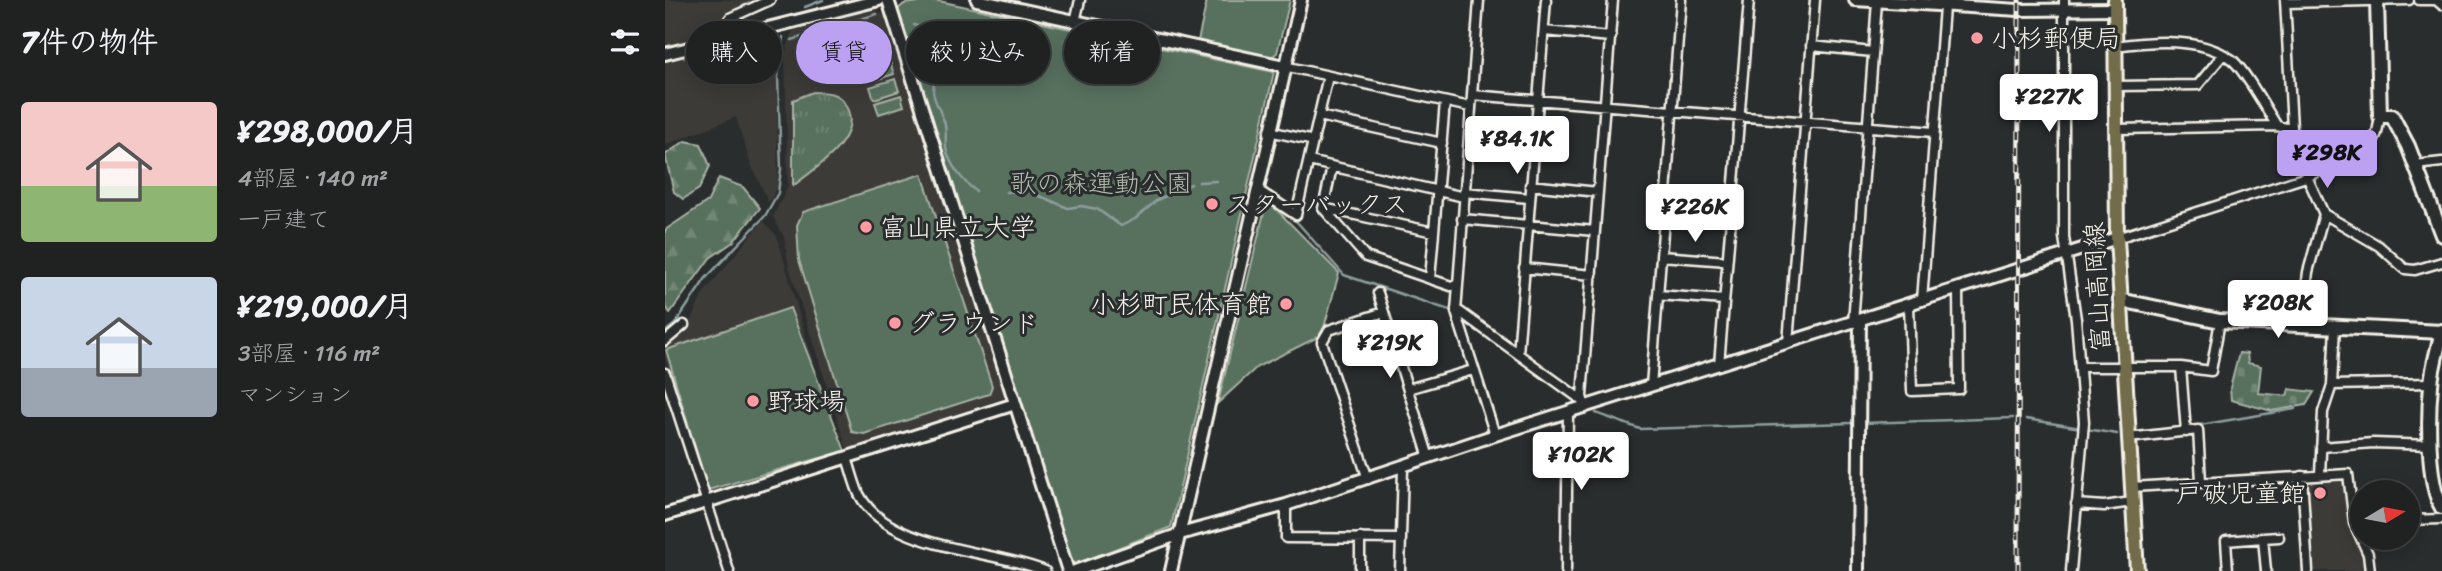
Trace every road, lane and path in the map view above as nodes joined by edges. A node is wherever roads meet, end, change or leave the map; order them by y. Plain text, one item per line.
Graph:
1 (770, 0) edge
2 (879, 0) edge
3 (888, 0) edge
4 (977, 0) edge
5 (1080, 0) edge
6 (1301, 0) edge
7 (1479, 0) edge
8 (1546, 0) edge
9 (1613, 0) edge
10 (1681, 0) edge
11 (1749, 0) edge
12 (1815, 0) edge
13 (1855, 0) edge
14 (2409, 0) edge
15 (2419, 0) edge
16 (2377, 1) edge
17 (1877, 2) junction
18 (1893, 2) edge
19 (2286, 2) edge
20 (1927, 3) edge
21 (1979, 4) edge
22 (2064, 5) edge
23 (2115, 5) edge
24 (2442, 5) edge
25 (1944, 7) junction
26 (728, 21) edge
27 (1071, 21) edge
28 (1075, 21) edge
29 (782, 25) edge
30 (1544, 31) junction
31 (1611, 37) junction
32 (1160, 40) edge
33 (1811, 46) junction
34 (2115, 46) junction
35 (686, 49) edge
36 (1873, 52) junction
37 (665, 54) edge
38 (2222, 55) junction
39 (1284, 66) junction
40 (1328, 76) junction
41 (2116, 86) junction
42 (1472, 95) junction
43 (1537, 100) junction
44 (1445, 102) junction
45 (1605, 105) junction
46 (1470, 107) junction
47 (1672, 110) junction
48 (1319, 116) junction
49 (1738, 116) junction
50 (2380, 116) junction
51 (1805, 121) junction
52 (1868, 126) junction
53 (2277, 126) junction
54 (2117, 129) junction
55 (2291, 129) junction
56 (1269, 131) junction
57 (1934, 132) junction
58 (1469, 133) junction
59 (1534, 138) junction
60 (1314, 141) junction
61 (1441, 144) junction
62 (1309, 161) junction
63 (2442, 162) edge
64 (2415, 165) junction
65 (1332, 167) junction
66 (2306, 177) junction
67 (1530, 186) junction
68 (1258, 190) junction
69 (1437, 191) junction
70 (1598, 192) junction
71 (1464, 195) junction
72 (1529, 198) junction
73 (1323, 208) junction
74 (2325, 214) junction
75 (1462, 219) junction
76 (1527, 224) junction
77 (1595, 231) junction
78 (1434, 233) junction
79 (2442, 235) edge
80 (2117, 238) junction
81 (2068, 255) junction
82 (1661, 256) junction
83 (1727, 261) junction
84 (2442, 262) edge
85 (1524, 268) junction
86 (1592, 275) junction
87 (1430, 279) junction
88 (1458, 285) junction
89 (1958, 289) junction
90 (1378, 293) dead end
91 (1658, 295) junction
92 (1724, 300) junction
93 (2120, 300) junction
94 (1922, 301) junction
95 (1909, 305) junction
96 (1456, 309) junction
97 (1384, 312) junction
98 (2220, 321) junction
99 (1856, 322) junction
100 (2302, 324) junction
101 (684, 325) dead end
102 (2335, 326) junction
103 (2442, 332) edge
104 (665, 341) edge
105 (1788, 343) junction
106 (1518, 354) junction
107 (1719, 365) junction
108 (2124, 366) junction
109 (2080, 367) junction
110 (2181, 367) junction
111 (1473, 370) junction
112 (665, 373) edge
113 (2431, 383) junction
114 (2332, 385) junction
115 (1651, 386) junction
116 (1408, 389) junction
117 (1015, 404) junction
118 (1584, 405) junction
119 (1567, 412) junction
120 (2436, 412) edge
121 (2186, 432) junction
122 (1495, 435) junction
123 (2128, 438) junction
124 (2431, 445) junction
125 (2321, 447) junction
126 (847, 458) junction
127 (1429, 458) junction
128 (1403, 468) junction
129 (2320, 474) junction
130 (2302, 476) junction
131 (1368, 479) junction
132 (2201, 481) junction
133 (2350, 484) edge
134 (2132, 487) junction
135 (708, 500) junction
136 (2132, 502) junction
137 (2076, 504) junction
138 (1286, 505) junction
139 (2442, 507) edge
140 (665, 515) edge
141 (2442, 519) edge
142 (2420, 520) edge
143 (1180, 534) junction
144 (2279, 537) dead end
145 (1360, 538) junction
146 (2263, 538) junction
147 (1401, 539) junction
148 (2367, 550) edge
149 (729, 571) edge
150 (1045, 571) edge
151 (1068, 571) edge
152 (1075, 571) edge
153 (1171, 571) edge
154 (1360, 571) edge
155 (1400, 571) edge
156 (1566, 571) edge
157 (1858, 571) edge
158 (2071, 571) edge
159 (2137, 571) edge
160 (2228, 571) edge
161 (2266, 571) edge
162 (2308, 571) edge
163 (2370, 571) edge

1 - 26 street
2 - 29 street
3 - 117 street
4 - 27 street
5 - 28 street
6 - 39 street
7 - 42 street
8 - 30 street
9 - 31 street
10 - 47 street
11 - 49 street
12 - 33 street
13 - 17 street
14 - 16 street
15 - 24 street
16 - 19 street
16 - 50 main road
17 - 18 street
17 - 36 street
18 - 20 street
19 - 55 street
20 - 25 street
21 - 22 street
21 - 25 street
22 - 23 street
22 - 81 street
23 - 34 main road, 富山高岡線
25 - 57 street
30 - 31 street
30 - 43 street
31 - 45 street
32 - 39 street
33 - 36 street
33 - 51 street
34 - 38 street
34 - 41 main road, 富山高岡線
35 - 37 street
36 - 52 street
38 - 41 street
38 - 53 street
39 - 40 street
39 - 56 street
40 - 44 street
40 - 48 street
41 - 54 main road, 富山高岡線
42 - 43 street
42 - 46 street
43 - 45 street
43 - 59 street
44 - 46 street
44 - 61 street
45 - 47 street
45 - 70 street
46 - 58 street
47 - 49 street
47 - 82 street
48 - 60 street
48 - 61 street
49 - 51 street
49 - 83 street
50 - 64 main road
50 - 66 street
51 - 52 street
51 - 105 street
52 - 57 street
52 - 99 street
53 - 54 street
53 - 55 street
54 - 80 main road, 富山高岡線
55 - 66 street
56 - 60 street
56 - 68 street
57 - 94 street
58 - 59 street
58 - 71 street
59 - 67 street
60 - 62 street
61 - 69 street
62 - 65 street
62 - 68 street
63 - 64 street
64 - 79 main road
65 - 69 street
65 - 73 street
66 - 74 street
66 - 80 street
67 - 70 street
67 - 72 street
68 - 143 street
69 - 71 street
69 - 78 street
70 - 77 street
71 - 72 street
71 - 75 street
72 - 76 street
73 - 78 street
73 - 87 street
74 - 84 street
74 - 100 street
75 - 76 street
75 - 88 street
76 - 77 street
76 - 85 street
77 - 86 street
78 - 87 street
80 - 81 street
80 - 93 main road, 富山高岡線
81 - 89 street
81 - 109 street
82 - 83 street
82 - 91 street
83 - 92 street
85 - 86 street
85 - 106 street
86 - 118 street
87 - 88 street
88 - 96 street
89 - 94 street
89 - 95 street
90 - 97 street
91 - 92 street
91 - 115 street
92 - 107 street
93 - 98 main road
93 - 108 main road, 富山高岡線
94 - 95 street
95 - 99 street
96 - 106 street
96 - 111 street
97 - 116 street
97 - 131 street
98 - 100 main road
98 - 110 street
99 - 105 street
99 - 157 street
100 - 102 main road
101 - 104 street
102 - 103 main road
102 - 114 street
103 - 113 main road
105 - 107 street
106 - 118 street
107 - 115 street
108 - 109 street
108 - 110 street
108 - 123 main road, 富山高岡線
109 - 137 street
110 - 121 street
111 - 116 street
111 - 122 street
112 - 135 street
113 - 114 street
113 - 120 main road
114 - 125 street
115 - 118 street
116 - 127 street
117 - 126 street
117 - 151 street
118 - 119 street
119 - 122 street
119 - 156 street
120 - 124 main road
121 - 123 street
121 - 132 street
122 - 127 street
123 - 134 main road, 富山高岡線
124 - 125 street
124 - 139 main road
125 - 129 street
126 - 135 street
126 - 150 street
127 - 128 street
128 - 131 street
128 - 147 street
129 - 130 street
129 - 133 street
130 - 132 street
130 - 162 street
131 - 138 street
132 - 134 street
134 - 136 main road, 富山高岡線
135 - 140 street
135 - 149 street
136 - 137 street
136 - 159 main road, 富山高岡線
137 - 158 street
138 - 143 street
138 - 145 street
141 - 142 street
143 - 152 street
143 - 153 street
144 - 146 street
145 - 147 street
145 - 154 street
146 - 160 street
146 - 161 street
147 - 155 street
148 - 163 street

